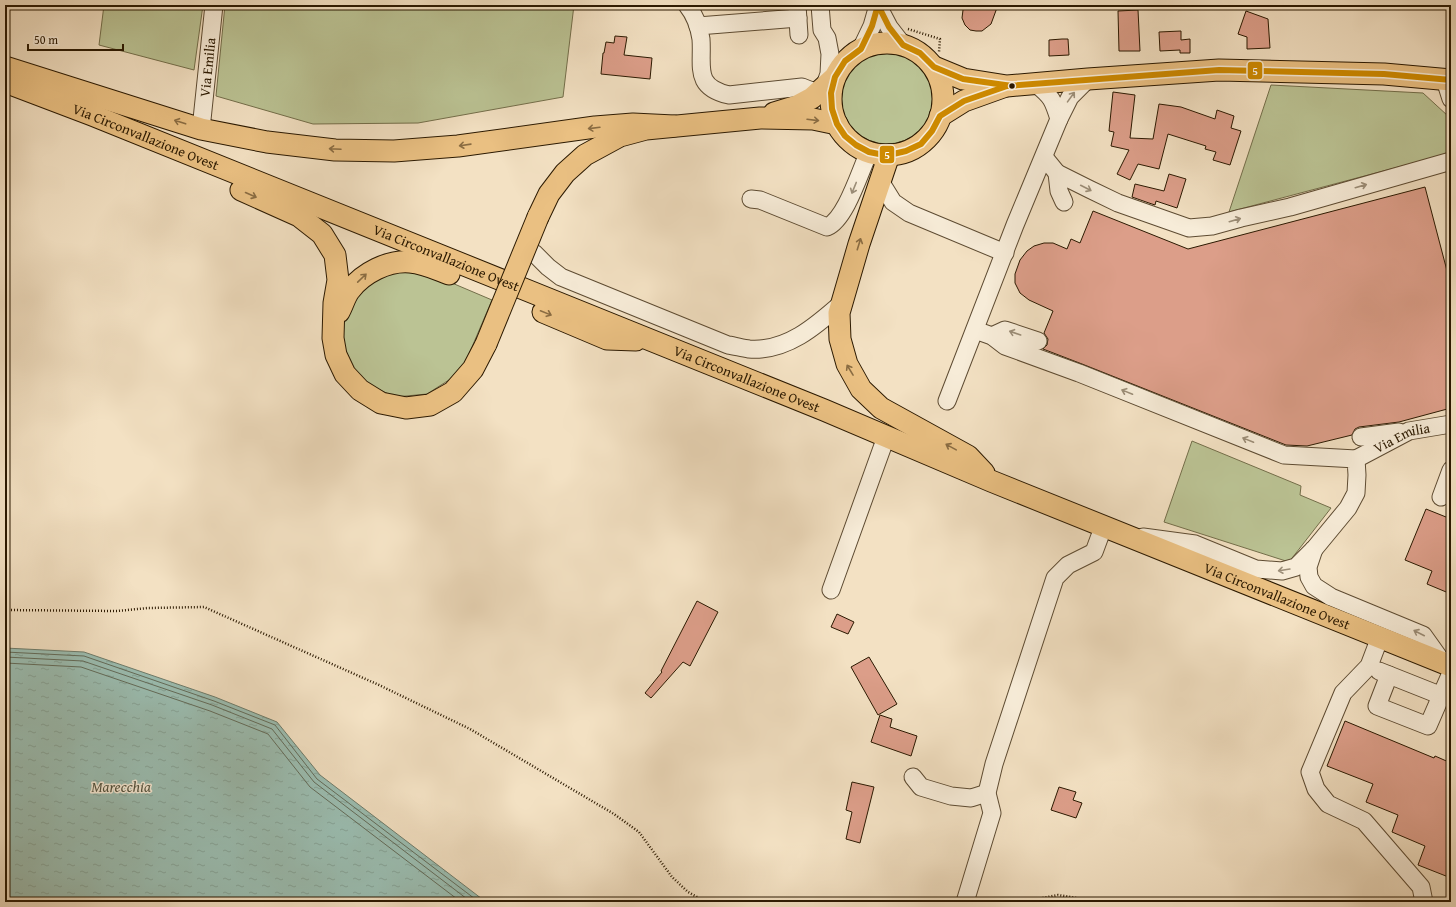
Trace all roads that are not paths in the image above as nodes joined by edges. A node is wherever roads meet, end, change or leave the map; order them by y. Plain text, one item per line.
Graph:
1 (214, 5) edge
2 (687, 5) edge
3 (820, 5) edge
4 (878, 5) edge
5 (797, 12) edge
6 (698, 26) junction
7 (799, 35) dead end
8 (905, 36) junction
9 (861, 49) junction
10 (936, 62) junction
11 (5, 67) edge
12 (1088, 79) junction
13 (1448, 80) edge
14 (5, 82) edge
15 (1036, 84) junction
16 (826, 85) junction
17 (1007, 86) junction
18 (1451, 99) edge
19 (92, 116) junction
20 (940, 116) junction
21 (760, 118) junction
22 (1059, 119) junction
23 (837, 124) junction
24 (674, 126) junction
25 (201, 129) junction
26 (868, 152) junction
27 (889, 154) junction
28 (1044, 157) junction
29 (1451, 161) edge
30 (1057, 173) junction
31 (880, 181) junction
32 (751, 199) dead end
33 (1064, 202) dead end
34 (909, 213) junction
35 (867, 218) junction
36 (1189, 228) junction
37 (1216, 234) dead end
38 (1005, 252) junction
39 (534, 253) dead end
40 (842, 302) junction
41 (334, 322) junction
42 (975, 330) junction
43 (992, 336) junction
44 (654, 341) junction
45 (1038, 341) dead end
46 (946, 401) dead end
47 (1451, 424) edge
48 (1409, 431) junction
49 (886, 437) junction
50 (1361, 437) dead end
51 (1356, 459) junction
52 (1451, 470) edge
53 (991, 481) junction
54 (1441, 497) dead end
55 (1104, 526) junction
56 (1127, 534) junction
57 (1315, 548) junction
58 (831, 590) dead end
59 (1380, 637) junction
60 (1369, 666) junction
61 (1448, 667) edge
62 (1389, 675) junction
63 (1442, 696) junction
64 (913, 778) dead end
65 (987, 793) junction
66 (965, 902) edge
67 (1424, 902) edge

1 - 25 street, Via Emilia
2 - 6 street
3 - 16 street
4 - 8 street
4 - 9 street
5 - 6 street
5 - 7 street
6 - 16 street
8 - 9 main road
8 - 10 main road
9 - 16 main road
10 - 17 main road
10 - 20 main road
25 -> 11 main road
12 - 13 main road
12 - 15 main road
22 -> 12 street
13 - 18 street
14 - 19 main road, Via Circonvallazione Ovest
15 - 17 main road
15 - 22 street
16 - 21 main road
16 - 23 main road
17 - 20 main road
19 -> 41 main road
19 - 44 main road, Via Circonvallazione Ovest
20 - 27 main road
21 -> 23 main road
21 - 24 main road
22 - 28 street
23 - 26 main road
24 -> 25 main road
24 - 41 main road, bridge
26 - 27 main road
26 -> 32 street
27 - 31 main road
28 - 30 street
28 - 38 street
36 -> 29 street
30 - 33 street
30 -> 36 street
31 - 34 street
31 - 35 main road
34 - 35 street
34 - 38 street
40 -> 35 main road
36 - 37 street
38 - 42 street
39 - 40 street
53 -> 40 main road
41 -> 44 main road
42 - 43 street
42 - 46 street
45 -> 43 street
51 -> 43 street
44 - 49 main road, Via Circonvallazione Ovest
47 - 48 street, Via Emilia
48 - 50 street
48 - 51 street, Via Emilia
49 - 53 main road, Via Circonvallazione Ovest
49 - 58 street
51 - 57 street
52 - 54 street
53 - 55 main road, Via Circonvallazione Ovest
55 - 56 main road, Via Circonvallazione Ovest
55 - 65 street
57 -> 56 street
56 - 59 main road, Via Circonvallazione Ovest
61 -> 57 street
59 - 60 street
59 - 61 main road, Via Circonvallazione Ovest
60 - 62 street
60 - 67 street
61 - 63 street
62 - 63 street
62 - 63 street
64 - 65 street
65 - 66 street

